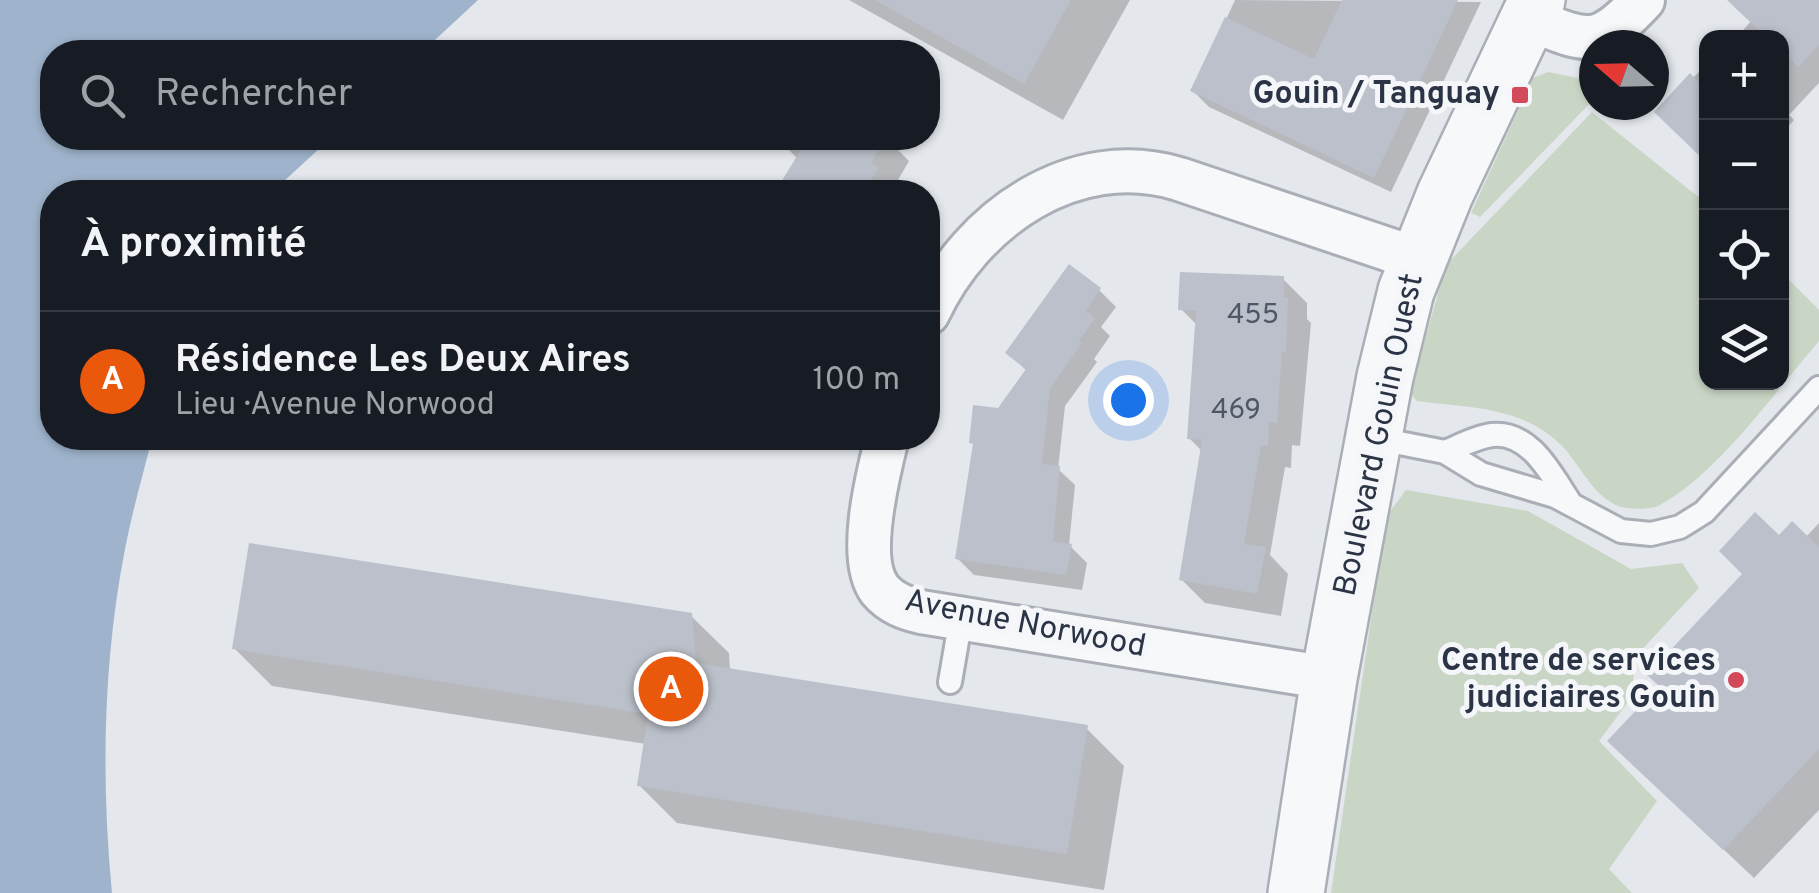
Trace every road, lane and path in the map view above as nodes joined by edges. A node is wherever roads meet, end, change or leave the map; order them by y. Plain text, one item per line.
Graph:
1 (1644, 0) edge
2 (1533, 10) edge
3 (1416, 259) junction
4 (940, 293) edge
5 (1819, 388) edge
6 (1374, 438) junction
7 (885, 450) edge
8 (1446, 452) junction
9 (1570, 504) junction
10 (961, 618) junction
11 (1329, 678) junction
12 (950, 682) dead end
13 (1296, 893) edge

1 - 2 street
2 - 3 street, Boulevard Gouin Ouest
3 - 4 street
3 - 6 street, Boulevard Gouin Ouest
5 - 9 lane
6 - 8 lane
6 - 11 street, Boulevard Gouin Ouest
7 - 10 street, Avenue Norwood
8 - 9 lane
8 - 9 lane
10 - 11 street, Avenue Norwood
10 - 12 lane
11 - 13 street, Boulevard Gouin Ouest

